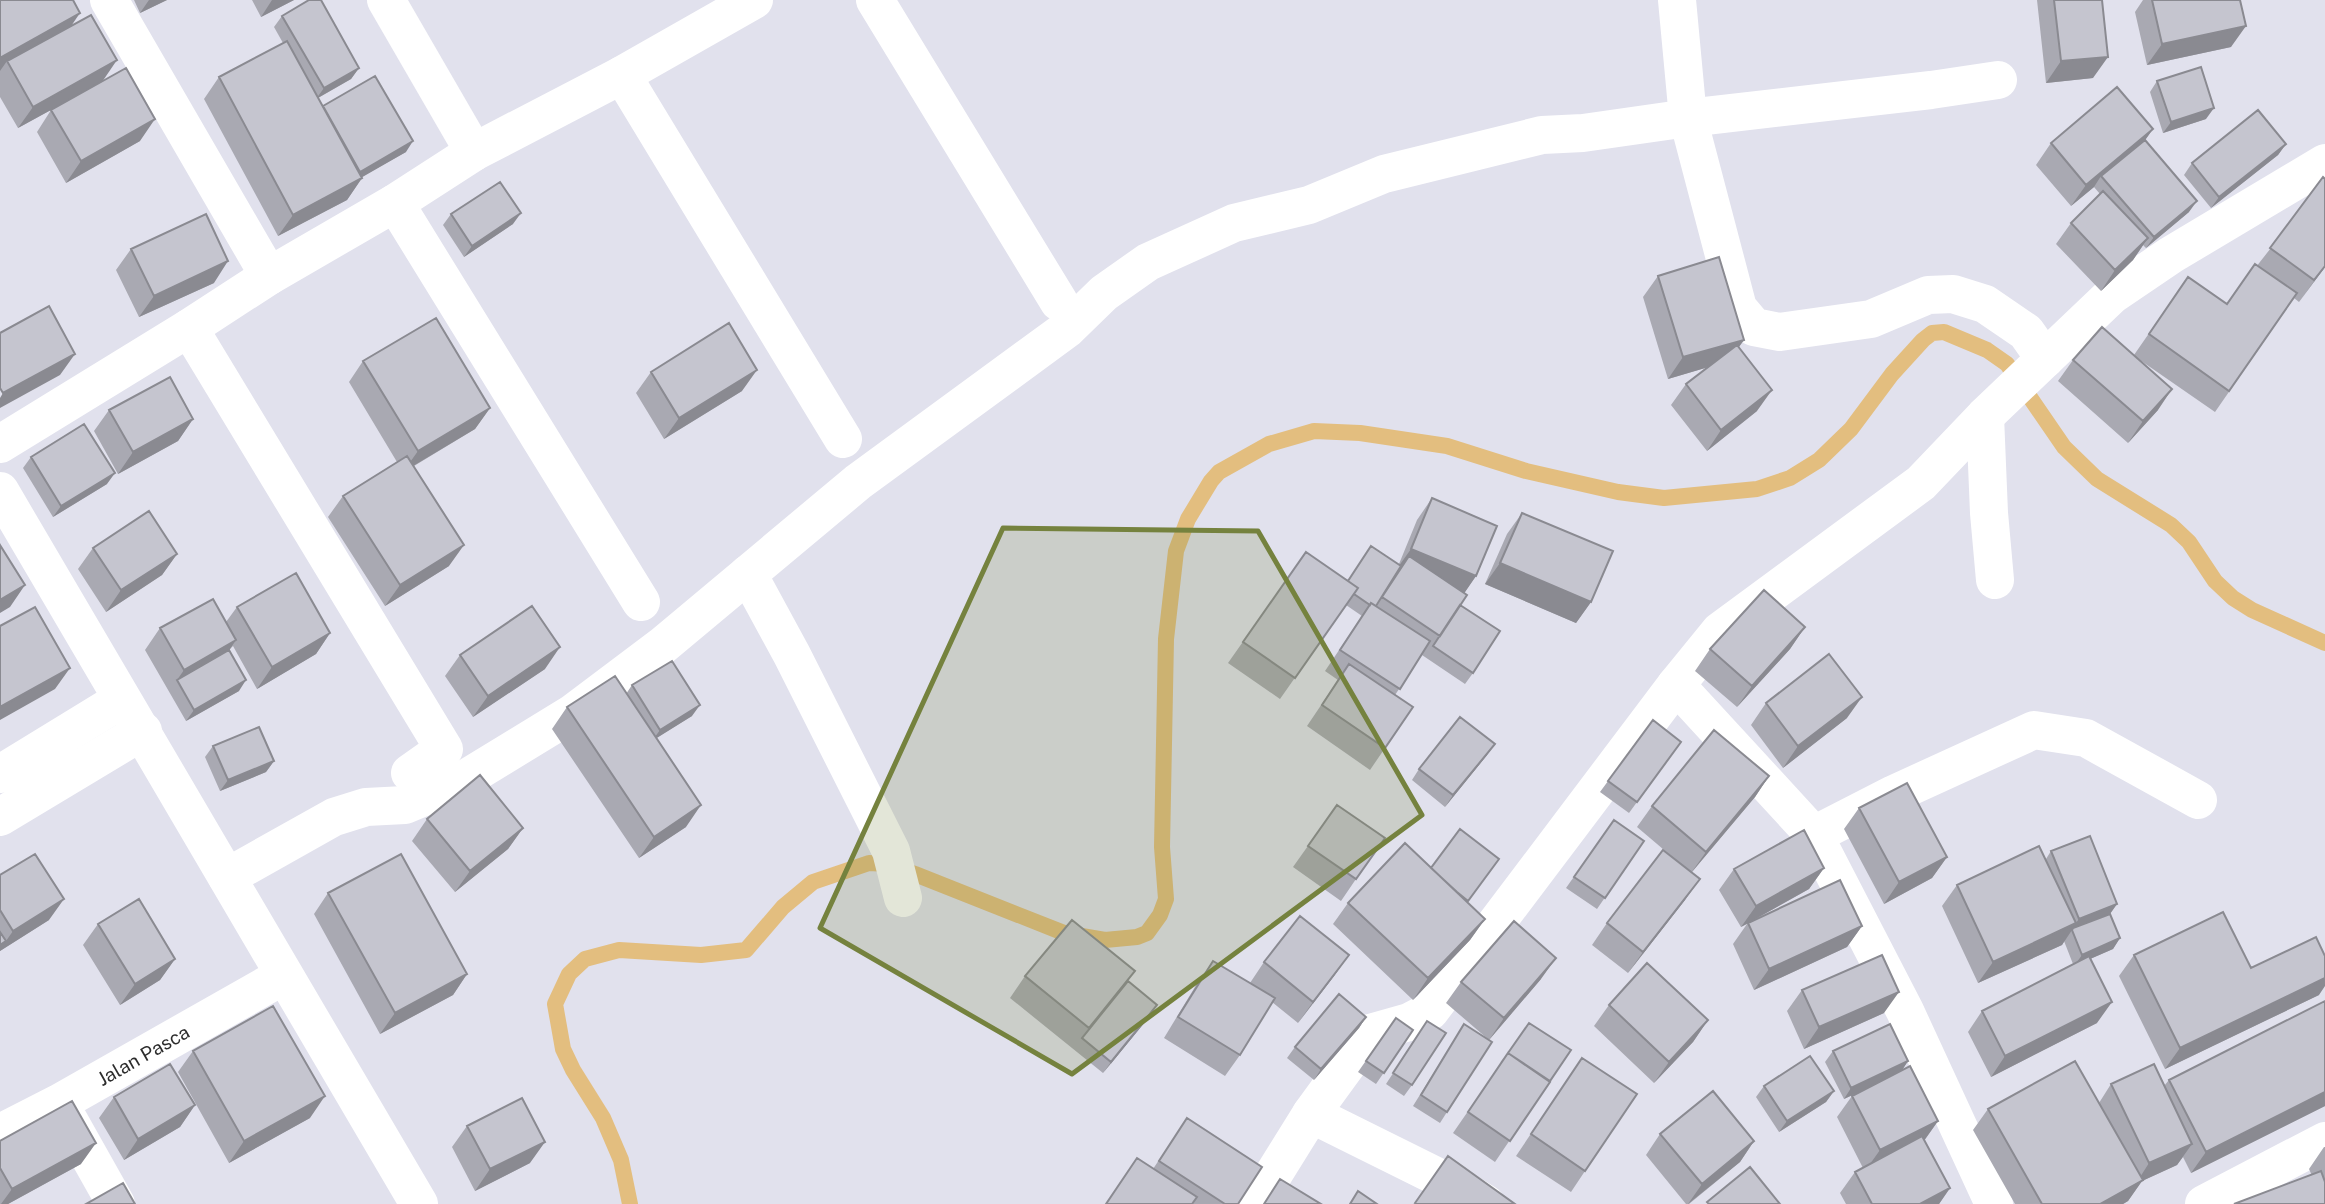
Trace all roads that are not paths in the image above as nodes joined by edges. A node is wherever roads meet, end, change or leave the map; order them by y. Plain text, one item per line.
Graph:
1 (109, 0) edge
2 (386, 0) edge
3 (1677, 0) edge
4 (885, 3) edge
5 (735, 5) edge
6 (622, 75) junction
7 (1998, 80) dead end
8 (1688, 118) junction
9 (474, 152) junction
10 (2325, 163) edge
11 (395, 203) junction
12 (269, 276) junction
13 (1059, 302) dead end
14 (189, 328) junction
15 (2046, 359) junction
16 (1985, 416) junction
17 (843, 439) dead end
18 (0, 444) edge
19 (0, 491) edge
20 (748, 575) junction
21 (1995, 580) dead end
22 (640, 602) dead end
23 (1676, 685) junction
24 (121, 700) junction
25 (143, 731) junction
26 (410, 773) dead end
27 (0, 774) edge
28 (2198, 800) dead end
29 (0, 817) edge
30 (1814, 835) junction
31 (227, 877) junction
32 (898, 878) dead end
33 (284, 976) junction
34 (59, 1103) junction
35 (1311, 1114) junction
36 (0, 1133) edge
37 (2325, 1141) edge
38 (414, 1202) edge
39 (116, 1204) edge
40 (1255, 1204) edge
41 (1486, 1204) edge
42 (1994, 1204) edge
43 (2204, 1204) edge

1 - 12 street
2 - 9 street
3 - 8 street
4 - 13 street
5 - 6 street
6 - 9 street
6 - 17 street
7 - 8 street
8 - 15 street
8 - 20 street
9 - 11 street
10 - 15 street
11 - 12 street
11 - 22 street
12 - 14 street
14 - 18 street
14 - 26 street
15 - 16 street
16 - 21 street
16 - 23 street
19 - 24 street
20 - 31 street
20 - 32 street
23 - 30 street
23 - 35 street
24 - 25 street
24 - 27 street
25 - 29 street
25 - 31 street
28 - 30 street
30 - 42 street
31 - 33 street
33 - 34 street, Jalan Pasca
33 - 38 street
34 - 36 street, Jalan Pasca
34 - 39 street
35 - 40 street
35 - 41 street
37 - 43 street

